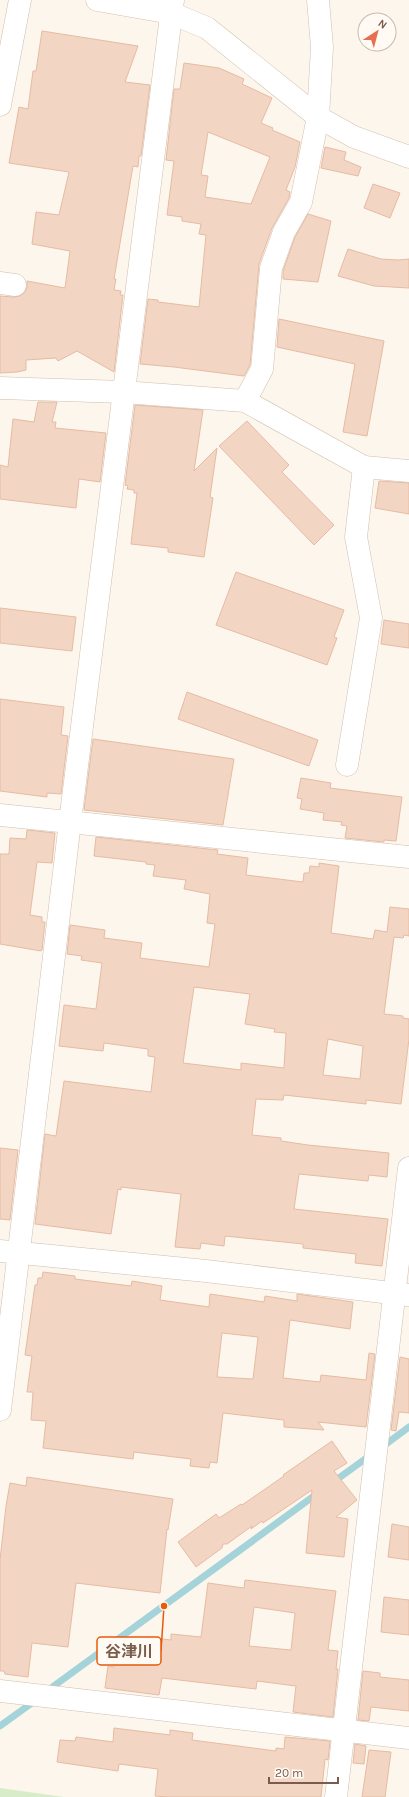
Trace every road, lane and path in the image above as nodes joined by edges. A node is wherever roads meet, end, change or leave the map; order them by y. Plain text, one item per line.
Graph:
1 (20, 0) edge
2 (97, 0) edge
3 (318, 0) edge
4 (172, 7) edge
5 (0, 105) edge
6 (318, 116) junction
7 (409, 157) edge
8 (0, 388) edge
9 (123, 392) junction
10 (245, 401) junction
11 (364, 467) junction
12 (409, 471) edge
13 (347, 765) dead end
14 (0, 815) edge
15 (70, 822) junction
16 (409, 857) edge
17 (409, 1168) edge
18 (9, 1252) edge
19 (402, 1294) edge
20 (0, 1410) edge
21 (0, 1691) edge
22 (343, 1731) junction
23 (409, 1738) edge
24 (336, 1797) edge

1 - 5 street
2 - 4 street
3 - 6 street
4 - 6 street
4 - 9 street
6 - 7 street
6 - 10 street
8 - 9 street
9 - 10 street
9 - 15 street
10 - 11 street
11 - 12 street
11 - 13 street
14 - 15 street
15 - 16 street
15 - 18 street
17 - 19 street
18 - 19 street
18 - 20 street
19 - 22 street
21 - 22 street
22 - 23 street
22 - 24 street

